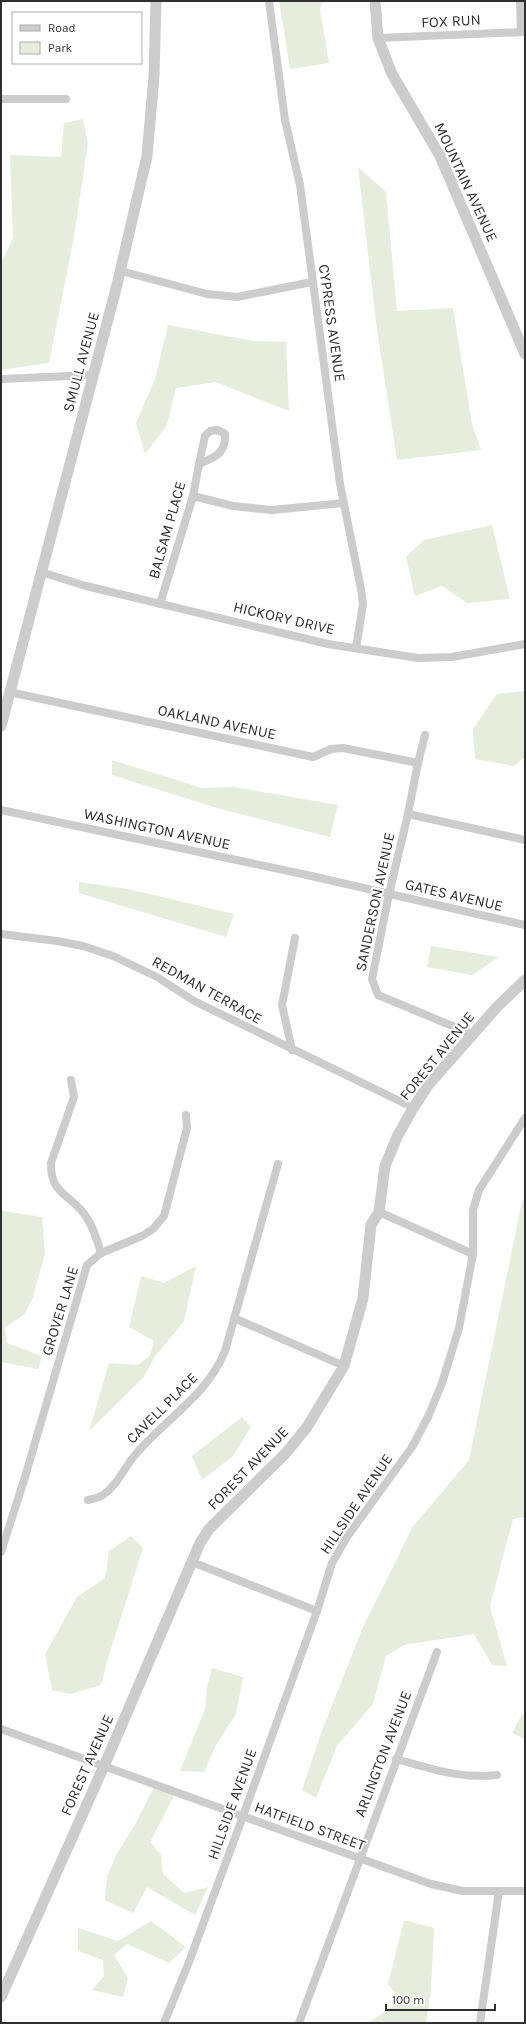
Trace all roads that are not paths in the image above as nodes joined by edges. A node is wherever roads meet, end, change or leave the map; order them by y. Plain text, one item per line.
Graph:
1 (156, 1) edge
2 (269, 1) edge
3 (375, 1) edge
4 (520, 1) edge
5 (523, 32) edge
6 (378, 38) junction
7 (1, 99) edge
8 (66, 99) dead end
9 (121, 271) junction
10 (312, 282) junction
11 (525, 354) edge
12 (92, 375) junction
13 (1, 379) edge
14 (199, 464) dead end
15 (193, 496) junction
16 (344, 503) junction
17 (41, 572) junction
18 (160, 604) junction
19 (525, 644) edge
20 (356, 648) junction
21 (9, 692) junction
22 (1, 726) edge
23 (425, 735) dead end
24 (418, 763) junction
25 (1, 810) edge
26 (408, 814) junction
27 (525, 840) edge
28 (307, 876) joint
29 (389, 894) junction
30 (525, 925) edge
31 (1, 934) edge
32 (295, 938) dead end
33 (525, 980) edge
34 (474, 1035) junction
35 (292, 1050) junction
36 (71, 1080) dead end
37 (414, 1108) junction
38 (186, 1116) dead end
39 (525, 1118) edge
40 (278, 1164) dead end
41 (379, 1212) junction
42 (101, 1253) junction
43 (473, 1254) junction
44 (234, 1318) junction
45 (344, 1366) junction
46 (88, 1500) dead end
47 (1, 1552) edge
48 (192, 1562) junction
49 (317, 1611) junction
50 (437, 1652) dead end
51 (1, 1729) edge
52 (396, 1759) junction
53 (104, 1766) junction
54 (497, 1775) dead end
55 (243, 1816) junction
56 (359, 1859) junction
57 (499, 1891) junction
58 (525, 1891) edge
59 (1, 1997) edge
60 (164, 2023) edge
61 (299, 2023) edge
62 (480, 2023) edge

1 - 9 street, SMULL AVENUE
2 - 10 street, CYPRESS AVENUE
3 - 6 street, MOUNTAIN AVENUE
4 - 5 street
5 - 6 street, FOX RUN
6 - 11 street, MOUNTAIN AVENUE
7 - 8 street
9 - 10 street
9 - 12 street, SMULL AVENUE
10 - 16 street, CYPRESS AVENUE
12 - 13 street
12 - 17 street, SMULL AVENUE
14 - 15 street, BALSAM PLACE
15 - 16 street
15 - 18 street, BALSAM PLACE
16 - 20 street, CYPRESS AVENUE
17 - 18 street, HICKORY DRIVE
17 - 21 street, SMULL AVENUE
18 - 20 street, HICKORY DRIVE
19 - 20 street, HICKORY DRIVE
21 - 22 street, SMULL AVENUE
21 - 24 street, OAKLAND AVENUE
23 - 24 street, SANDERSON AVENUE
24 - 26 street, SANDERSON AVENUE
25 - 28 street, WASHINGTON AVENUE
26 - 27 street
26 - 29 street, SANDERSON AVENUE
28 - 29 street, GATES AVENUE
29 - 30 street, GATES AVENUE
29 - 34 street, SANDERSON AVENUE
31 - 35 street, REDMAN TERRACE
32 - 35 street
33 - 34 street, FOREST AVENUE
34 - 37 street, FOREST AVENUE
35 - 37 street, REDMAN TERRACE
36 - 42 street
37 - 41 street, FOREST AVENUE
38 - 42 street, GROVER LANE
39 - 43 street, HILLSIDE AVENUE
40 - 44 street, CAVELL PLACE
41 - 43 street
41 - 45 street, FOREST AVENUE
42 - 47 street, GROVER LANE
43 - 49 street, HILLSIDE AVENUE
44 - 45 street
44 - 46 street, CAVELL PLACE
45 - 48 street, FOREST AVENUE
48 - 49 street
48 - 53 street, FOREST AVENUE
49 - 55 street, HILLSIDE AVENUE
50 - 52 street, ARLINGTON AVENUE
51 - 53 street, HATFIELD STREET
52 - 54 street
52 - 56 street, ARLINGTON AVENUE
53 - 55 street, HATFIELD STREET
53 - 59 street, FOREST AVENUE
55 - 56 street, HATFIELD STREET
55 - 60 street, HILLSIDE AVENUE
56 - 57 street, HATFIELD STREET
56 - 61 street, ARLINGTON AVENUE
57 - 58 street, HATFIELD STREET
57 - 62 street

